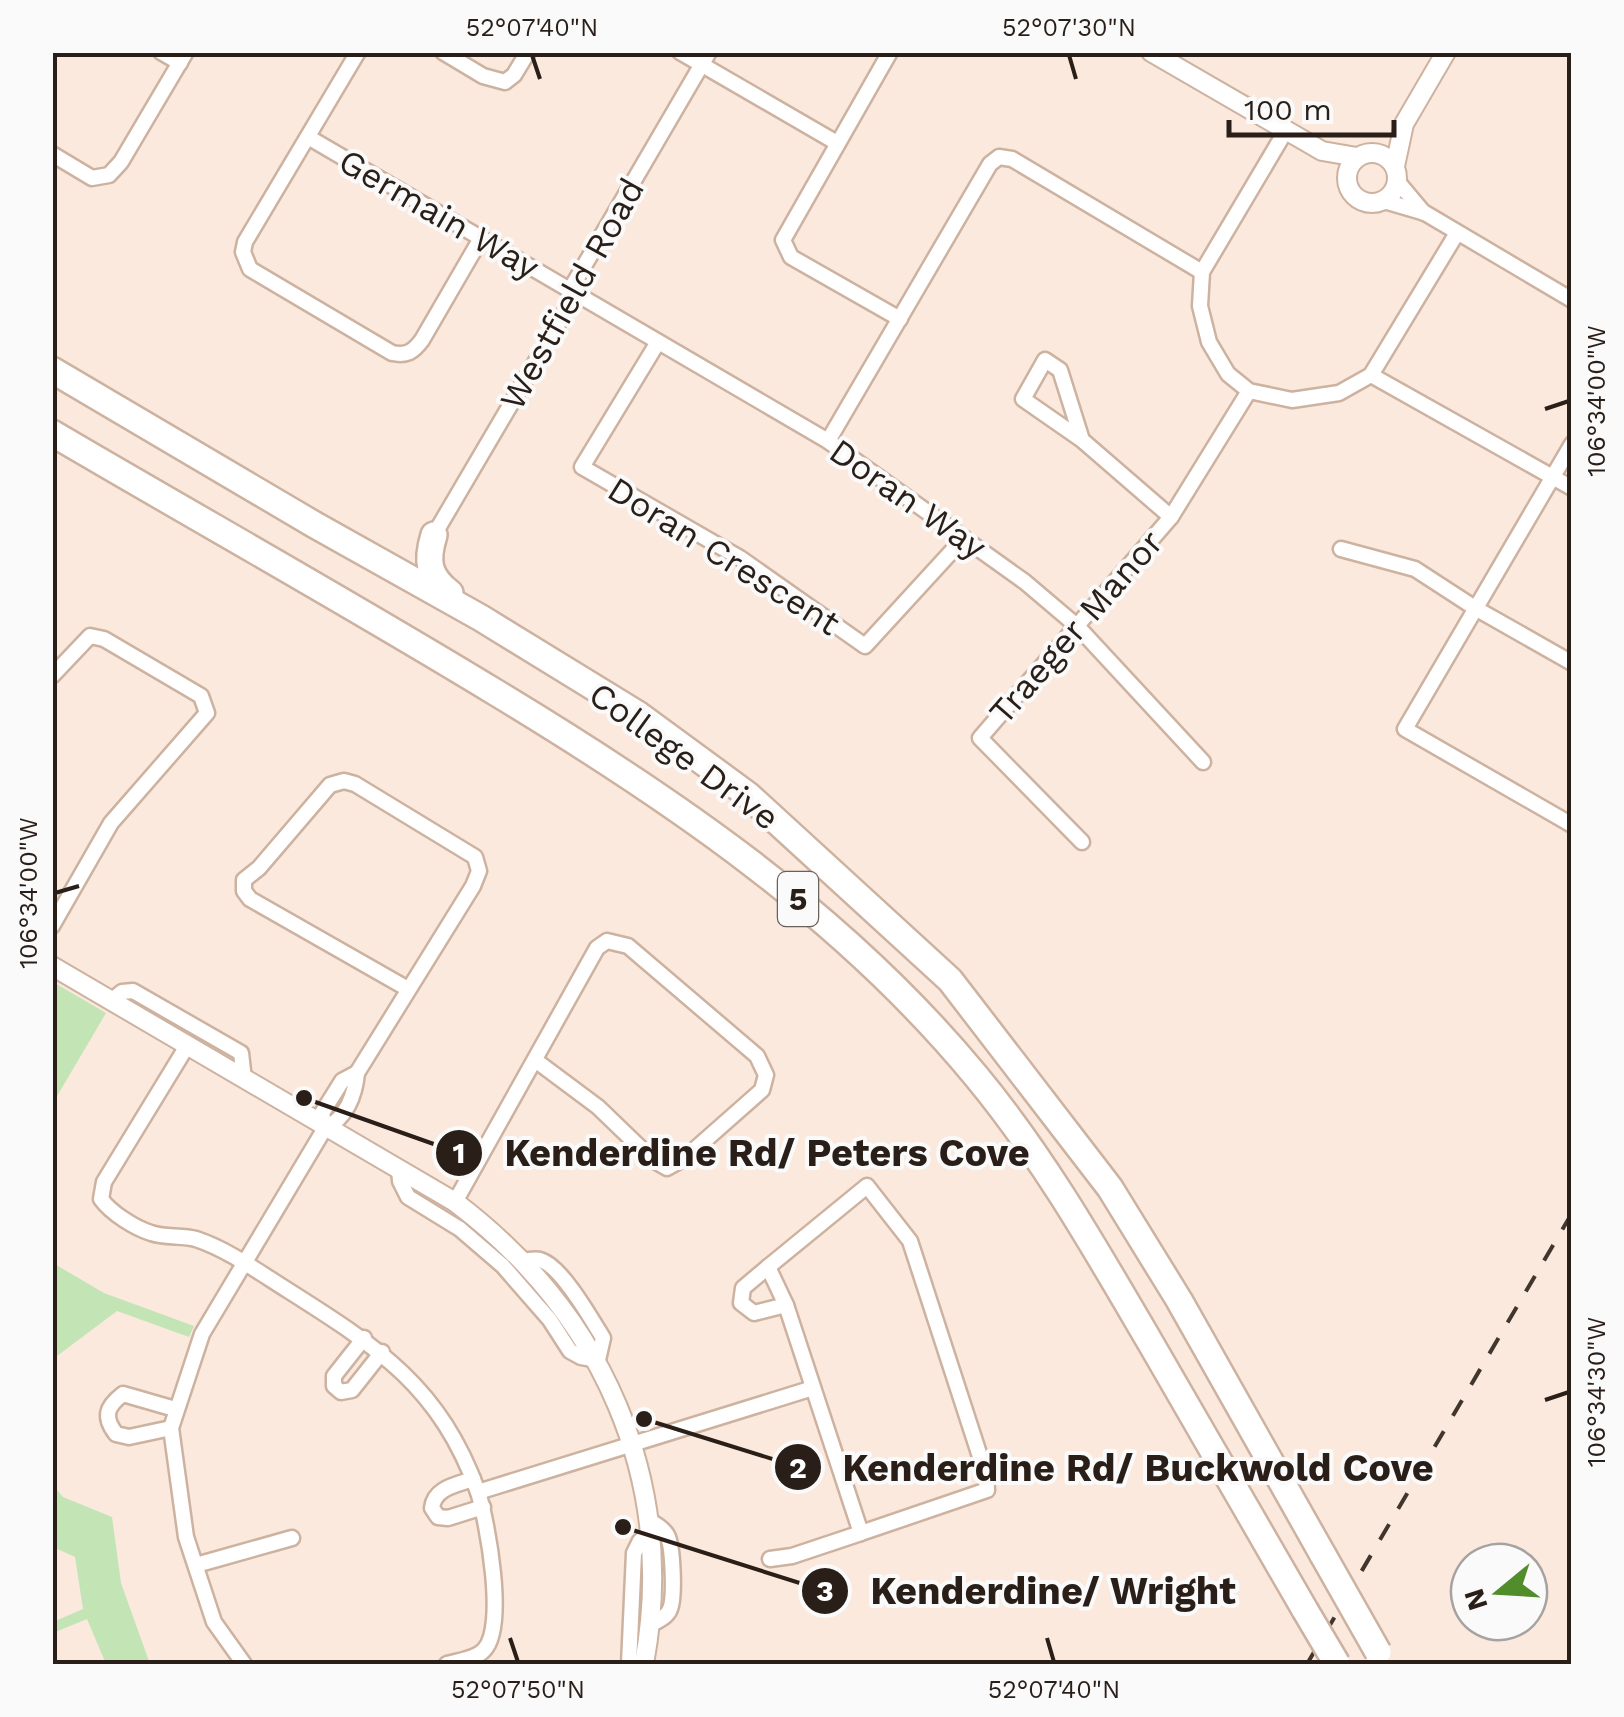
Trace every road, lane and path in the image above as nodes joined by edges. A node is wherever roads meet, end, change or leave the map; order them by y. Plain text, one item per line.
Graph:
1 (162, 52) edge
2 (358, 52) edge
3 (443, 52) edge
4 (528, 52) edge
5 (680, 52) edge
6 (890, 52) edge
7 (1151, 52) edge
8 (1446, 52) edge
9 (183, 58) edge
10 (706, 59) edge
11 (1404, 124) junction
12 (1285, 132) junction
13 (308, 137) junction
14 (836, 144) junction
15 (1322, 151) junction
16 (52, 154) edge
17 (1366, 155) junction
18 (1396, 174) junction
19 (1347, 180) junction
20 (1384, 201) junction
21 (1425, 213) junction
22 (1457, 233) junction
23 (480, 240) junction
24 (1202, 272) junction
25 (570, 290) junction
26 (1572, 300) edge
27 (900, 318) junction
28 (658, 342) junction
29 (52, 370) edge
30 (1371, 376) junction
31 (1248, 391) junction
32 (52, 433) edge
33 (1082, 440) junction
34 (828, 441) junction
35 (1572, 444) edge
36 (1554, 477) junction
37 (1572, 488) edge
38 (1171, 517) junction
39 (434, 535) joint
40 (964, 538) junction
41 (1341, 549) dead end
42 (1475, 608) junction
43 (481, 618) junction
44 (1078, 627) junction
45 (1572, 663) edge
46 (52, 676) edge
47 (1204, 762) dead end
48 (1572, 825) edge
49 (1082, 842) dead end
50 (52, 926) edge
51 (52, 966) edge
52 (408, 990) junction
53 (111, 1001) junction
54 (186, 1046) junction
55 (535, 1060) junction
56 (244, 1079) junction
57 (325, 1128) junction
58 (399, 1168) junction
59 (455, 1202) junction
60 (243, 1262) junction
61 (768, 1268) junction
62 (786, 1305) junction
63 (364, 1338) junction
64 (382, 1352) junction
65 (598, 1360) junction
66 (813, 1388) junction
67 (175, 1408) junction
68 (171, 1428) junction
69 (632, 1442) junction
70 (475, 1485) junction
71 (483, 1508) junction
72 (649, 1527) junction
73 (861, 1532) junction
74 (292, 1538) dead end
75 (770, 1559) dead end
76 (196, 1565) junction
77 (1382, 1658) edge
78 (244, 1664) edge
79 (447, 1664) edge
80 (629, 1664) edge
81 (644, 1664) edge
82 (1337, 1664) edge

1 - 9 street
2 - 13 street
3 - 4 street
5 - 10 street
6 - 14 street
7 - 12 street
8 - 11 street
9 - 16 street
10 - 14 street
10 - 25 street, Westfield Road
11 - 17 street
11 - 18 street
12 - 15 street
12 - 24 street
13 - 23 street, Germain Way
13 - 23 street
14 - 27 street
15 - 17 street
15 - 19 street
17 - 18 street
17 - 19 street
18 - 20 street
18 - 21 street
19 - 20 street
20 - 21 street
21 - 22 street
22 - 26 street
22 - 30 street
23 - 25 street, Germain Way
24 - 27 street
24 - 31 street
25 - 28 street, Doran Way
25 - 39 street, Westfield Road
27 - 34 street
28 - 34 street, Doran Way
28 - 40 street, Doran Crescent
29 - 43 highway, College Drive / 5
30 - 31 street
30 - 36 street
31 - 38 street, Traeger Manor
32 - 82 highway, College Drive / 5, bridge
33 - 33 street
33 - 38 street
34 - 40 street, Doran Way
35 - 36 street
36 - 37 street
36 - 42 street
38 - 44 street, Traeger Manor
39 - 43 highway
40 - 44 street, Doran Way
41 - 42 street
42 - 45 street
42 - 48 street
43 - 77 highway, College Drive / 5, bridge
44 - 47 street, Doran Way
44 - 49 street, Traeger Manor
46 - 50 street
51 - 53 street
52 - 52 street
52 - 57 street
53 - 54 street
53 - 56 street
54 - 56 street
54 - 60 street
55 - 55 street
55 - 59 street
56 - 57 street
57 - 58 street
57 - 60 street
58 - 59 street
58 - 65 street
59 - 65 street
60 - 63 street
60 - 67 street
61 - 62 street
61 - 62 street
61 - 73 street
62 - 66 street
63 - 64 street
63 - 64 street
64 - 70 street
65 - 69 street
66 - 69 street
66 - 73 street
67 - 68 street
67 - 68 street
68 - 76 street
69 - 70 street
69 - 72 street
70 - 71 street
70 - 71 street
71 - 79 street
72 - 80 street
72 - 81 street
73 - 75 street
74 - 76 street
76 - 78 street

